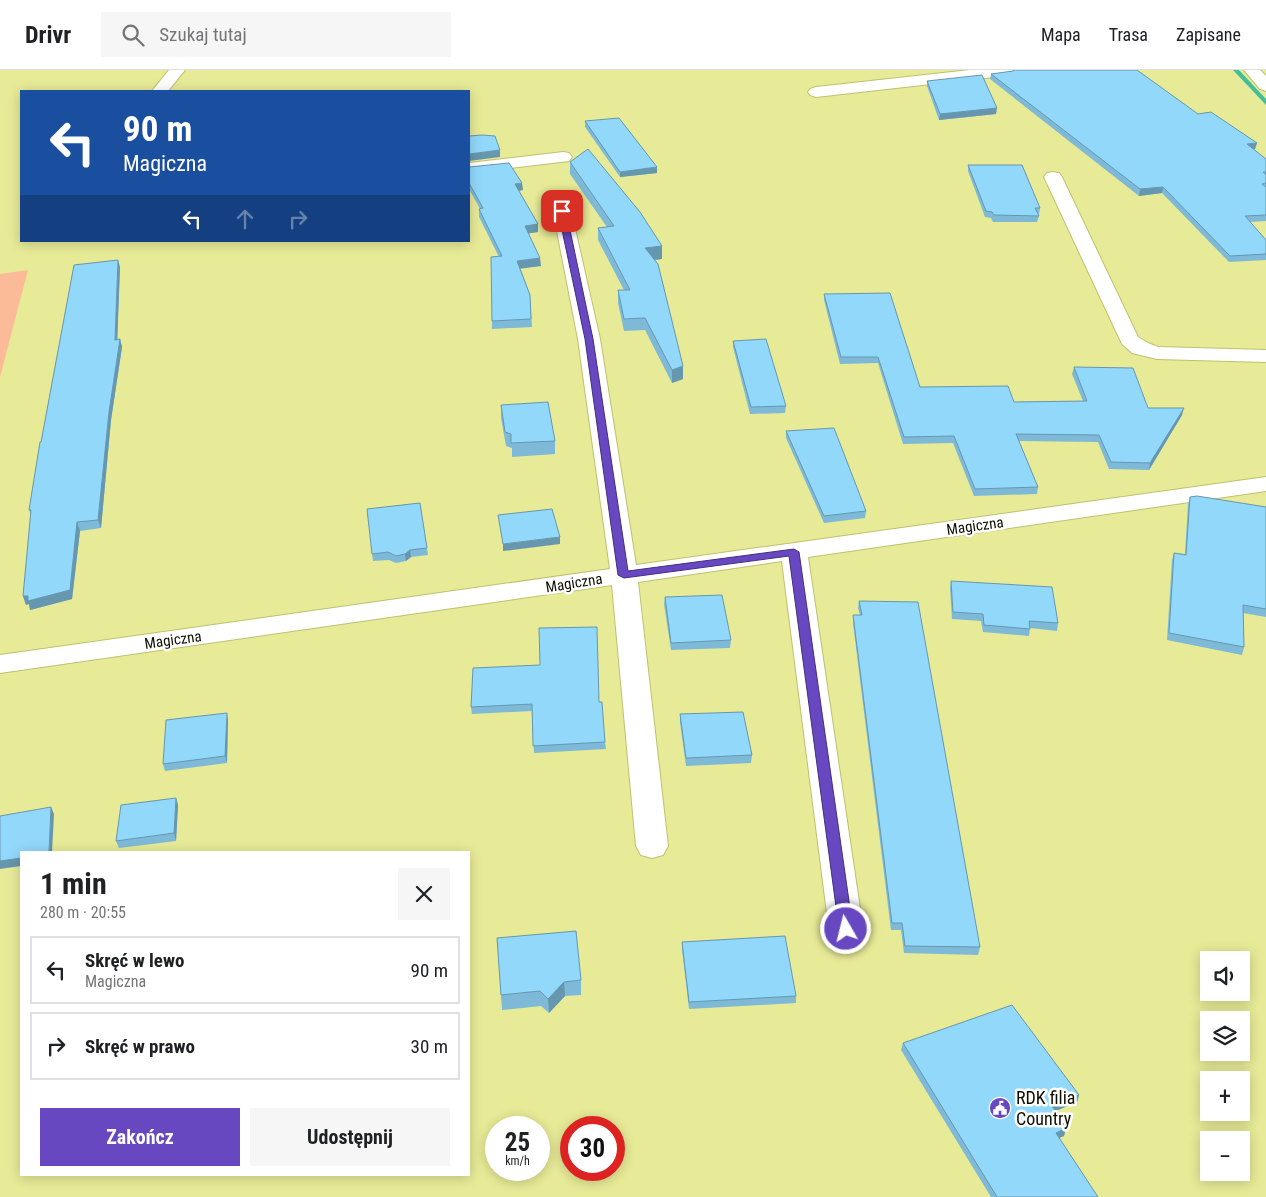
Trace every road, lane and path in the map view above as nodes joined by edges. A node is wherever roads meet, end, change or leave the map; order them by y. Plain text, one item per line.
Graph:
1 (177, 70) edge
2 (1011, 70) edge
3 (1252, 70) edge
4 (1266, 86) edge
5 (161, 90) edge
6 (816, 92) dead end
7 (563, 156) dead end
8 (470, 168) edge
9 (1053, 177) dead end
10 (562, 211) dead end
11 (1266, 356) edge
12 (1266, 484) edge
13 (794, 552) junction
14 (624, 575) junction
15 (0, 664) edge
16 (652, 846) dead end
17 (846, 929) dead end

1 - 5 street
2 - 6 street
3 - 4 street
7 - 8 street
9 - 11 street
10 - 14 street
12 - 13 street, Magiczna
13 - 14 street, Magiczna
13 - 17 street
14 - 15 street, Magiczna
14 - 16 street

